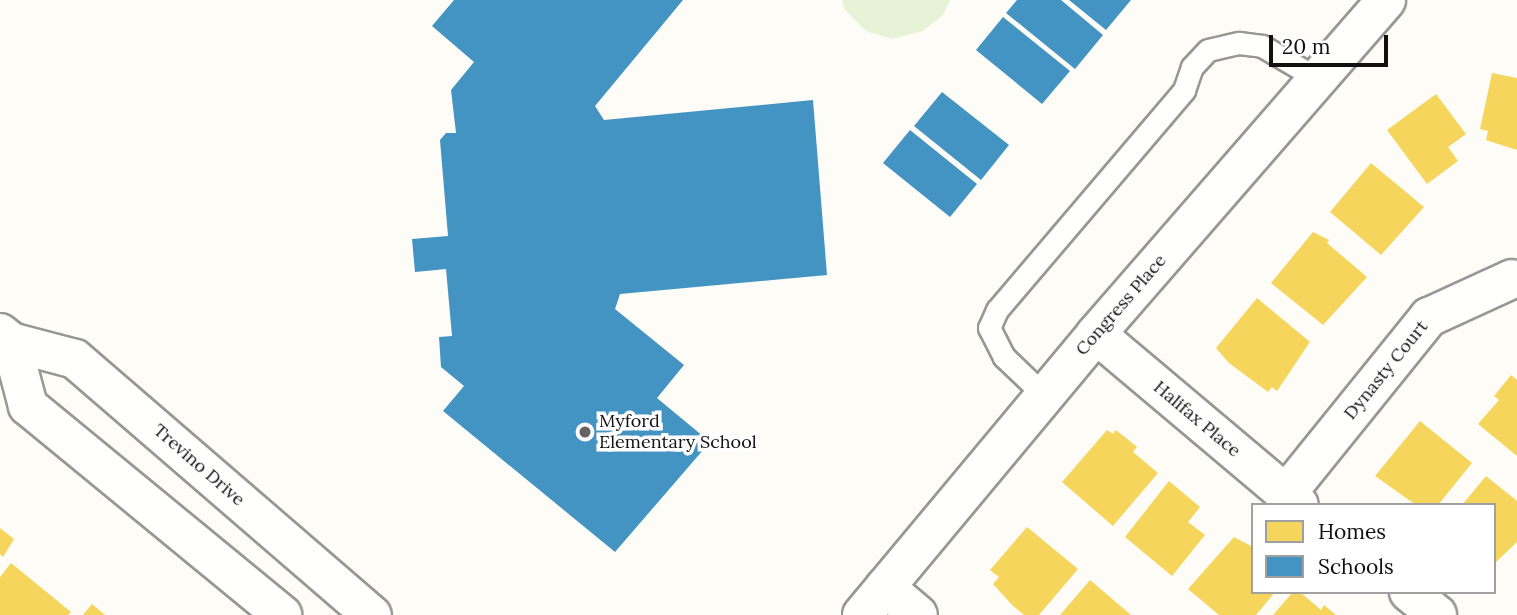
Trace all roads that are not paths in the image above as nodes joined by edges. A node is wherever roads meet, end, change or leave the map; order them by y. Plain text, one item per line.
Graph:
1 (1386, 0) edge
2 (1318, 79) junction
3 (1512, 279) dead end
4 (1096, 334) junction
5 (4, 344) edge
6 (1045, 396) junction
7 (1293, 499) edge
8 (1411, 594) edge
9 (874, 601) edge
10 (282, 615) edge
11 (372, 615) edge
12 (918, 615) edge
13 (1437, 615) edge

1 - 2 street, Congress Place
2 - 4 street, Congress Place
2 - 6 lane
3 - 7 street, Dynasty Court
4 - 6 street, Congress Place
4 - 7 street, Halifax Place
5 - 10 street, Trevino Drive
5 - 11 street, Trevino Drive
6 - 9 street, Congress Place
8 - 13 street
9 - 12 street

